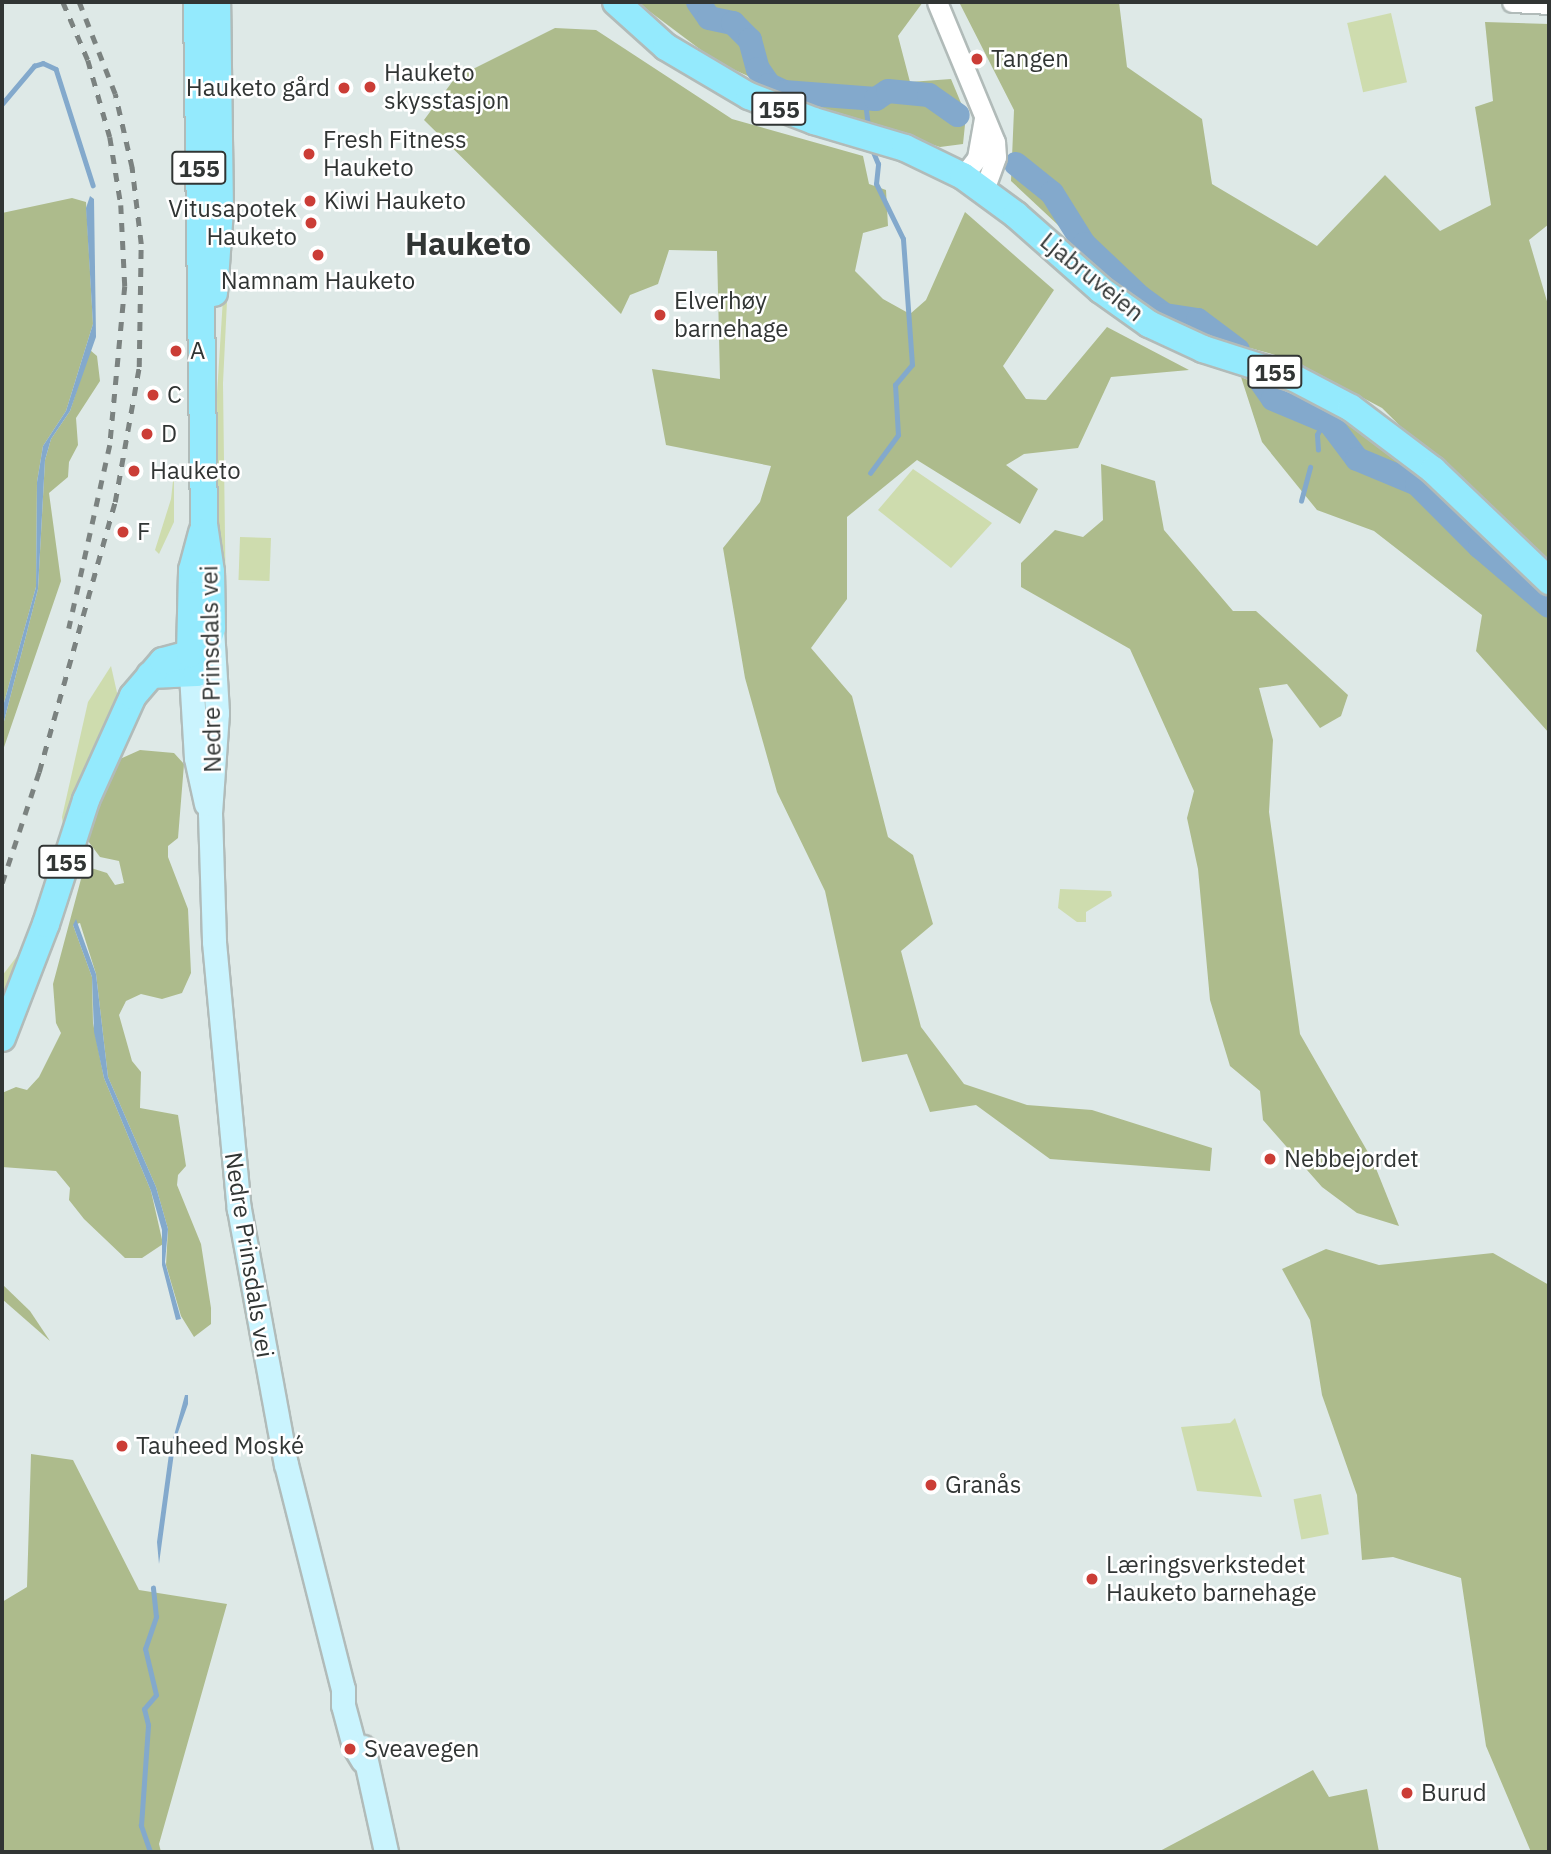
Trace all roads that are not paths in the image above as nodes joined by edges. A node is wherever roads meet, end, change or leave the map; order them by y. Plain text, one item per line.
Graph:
1 (197, 2) edge
2 (217, 2) edge
3 (616, 2) edge
4 (937, 2) edge
5 (1512, 2) edge
6 (1549, 4) edge
7 (974, 183) junction
8 (203, 350) junction
9 (204, 524) junction
10 (1549, 581) edge
11 (212, 628) junction
12 (195, 666) junction
13 (213, 738) junction
14 (209, 813) junction
15 (2, 1038) edge
16 (386, 1852) edge

1 - 8 main road, Nedre Prinsdals vei / 155
2 - 8 main road, Nedre Prinsdals vei / 155
3 - 7 main road, Ljabruveien / 155
4 - 7 street
5 - 6 street
7 - 10 main road, Ljabruveien / 155
8 - 9 main road, Nedre Prinsdals vei / 155
9 - 11 main road, Nedre Prinsdals vei / 155
9 - 12 main road, Nedre Prinsdals vei / 155
11 - 12 main road, 155
11 - 13 main road, Nedre Prinsdals vei
12 - 13 main road
12 - 14 main road, Nedre Prinsdals vei
12 - 15 main road, 155
13 - 14 main road, Nedre Prinsdals vei
14 - 16 main road, Nedre Prinsdals vei

